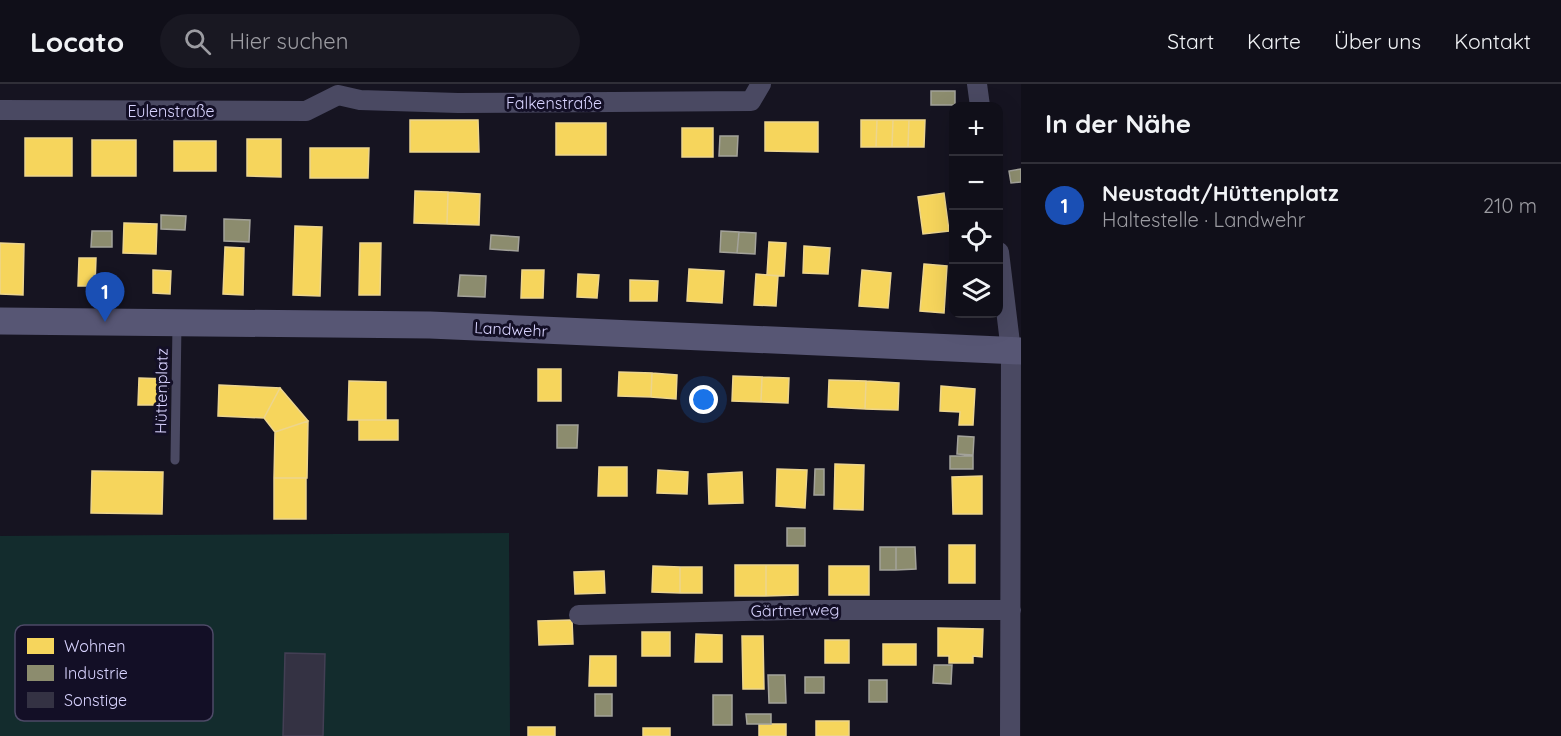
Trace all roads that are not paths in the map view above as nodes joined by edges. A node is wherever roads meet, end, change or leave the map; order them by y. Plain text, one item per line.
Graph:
1 (761, 84) edge
2 (977, 84) edge
3 (337, 89) edge
4 (979, 102) edge
5 (0, 110) edge
6 (1001, 264) edge
7 (0, 321) edge
8 (177, 323) junction
9 (1016, 351) edge
10 (175, 460) dead end
11 (1016, 559) edge
12 (1011, 610) junction
13 (579, 615) dead end
14 (1010, 736) edge

1 - 3 street, Falkenstraße
2 - 4 street
3 - 5 street, Eulenstraße
6 - 9 street
7 - 8 street, Landwehr
8 - 9 street, Landwehr
8 - 10 lane, Hüttenplatz
9 - 11 street
11 - 12 street
12 - 13 street, Gärtnerweg
12 - 14 street

